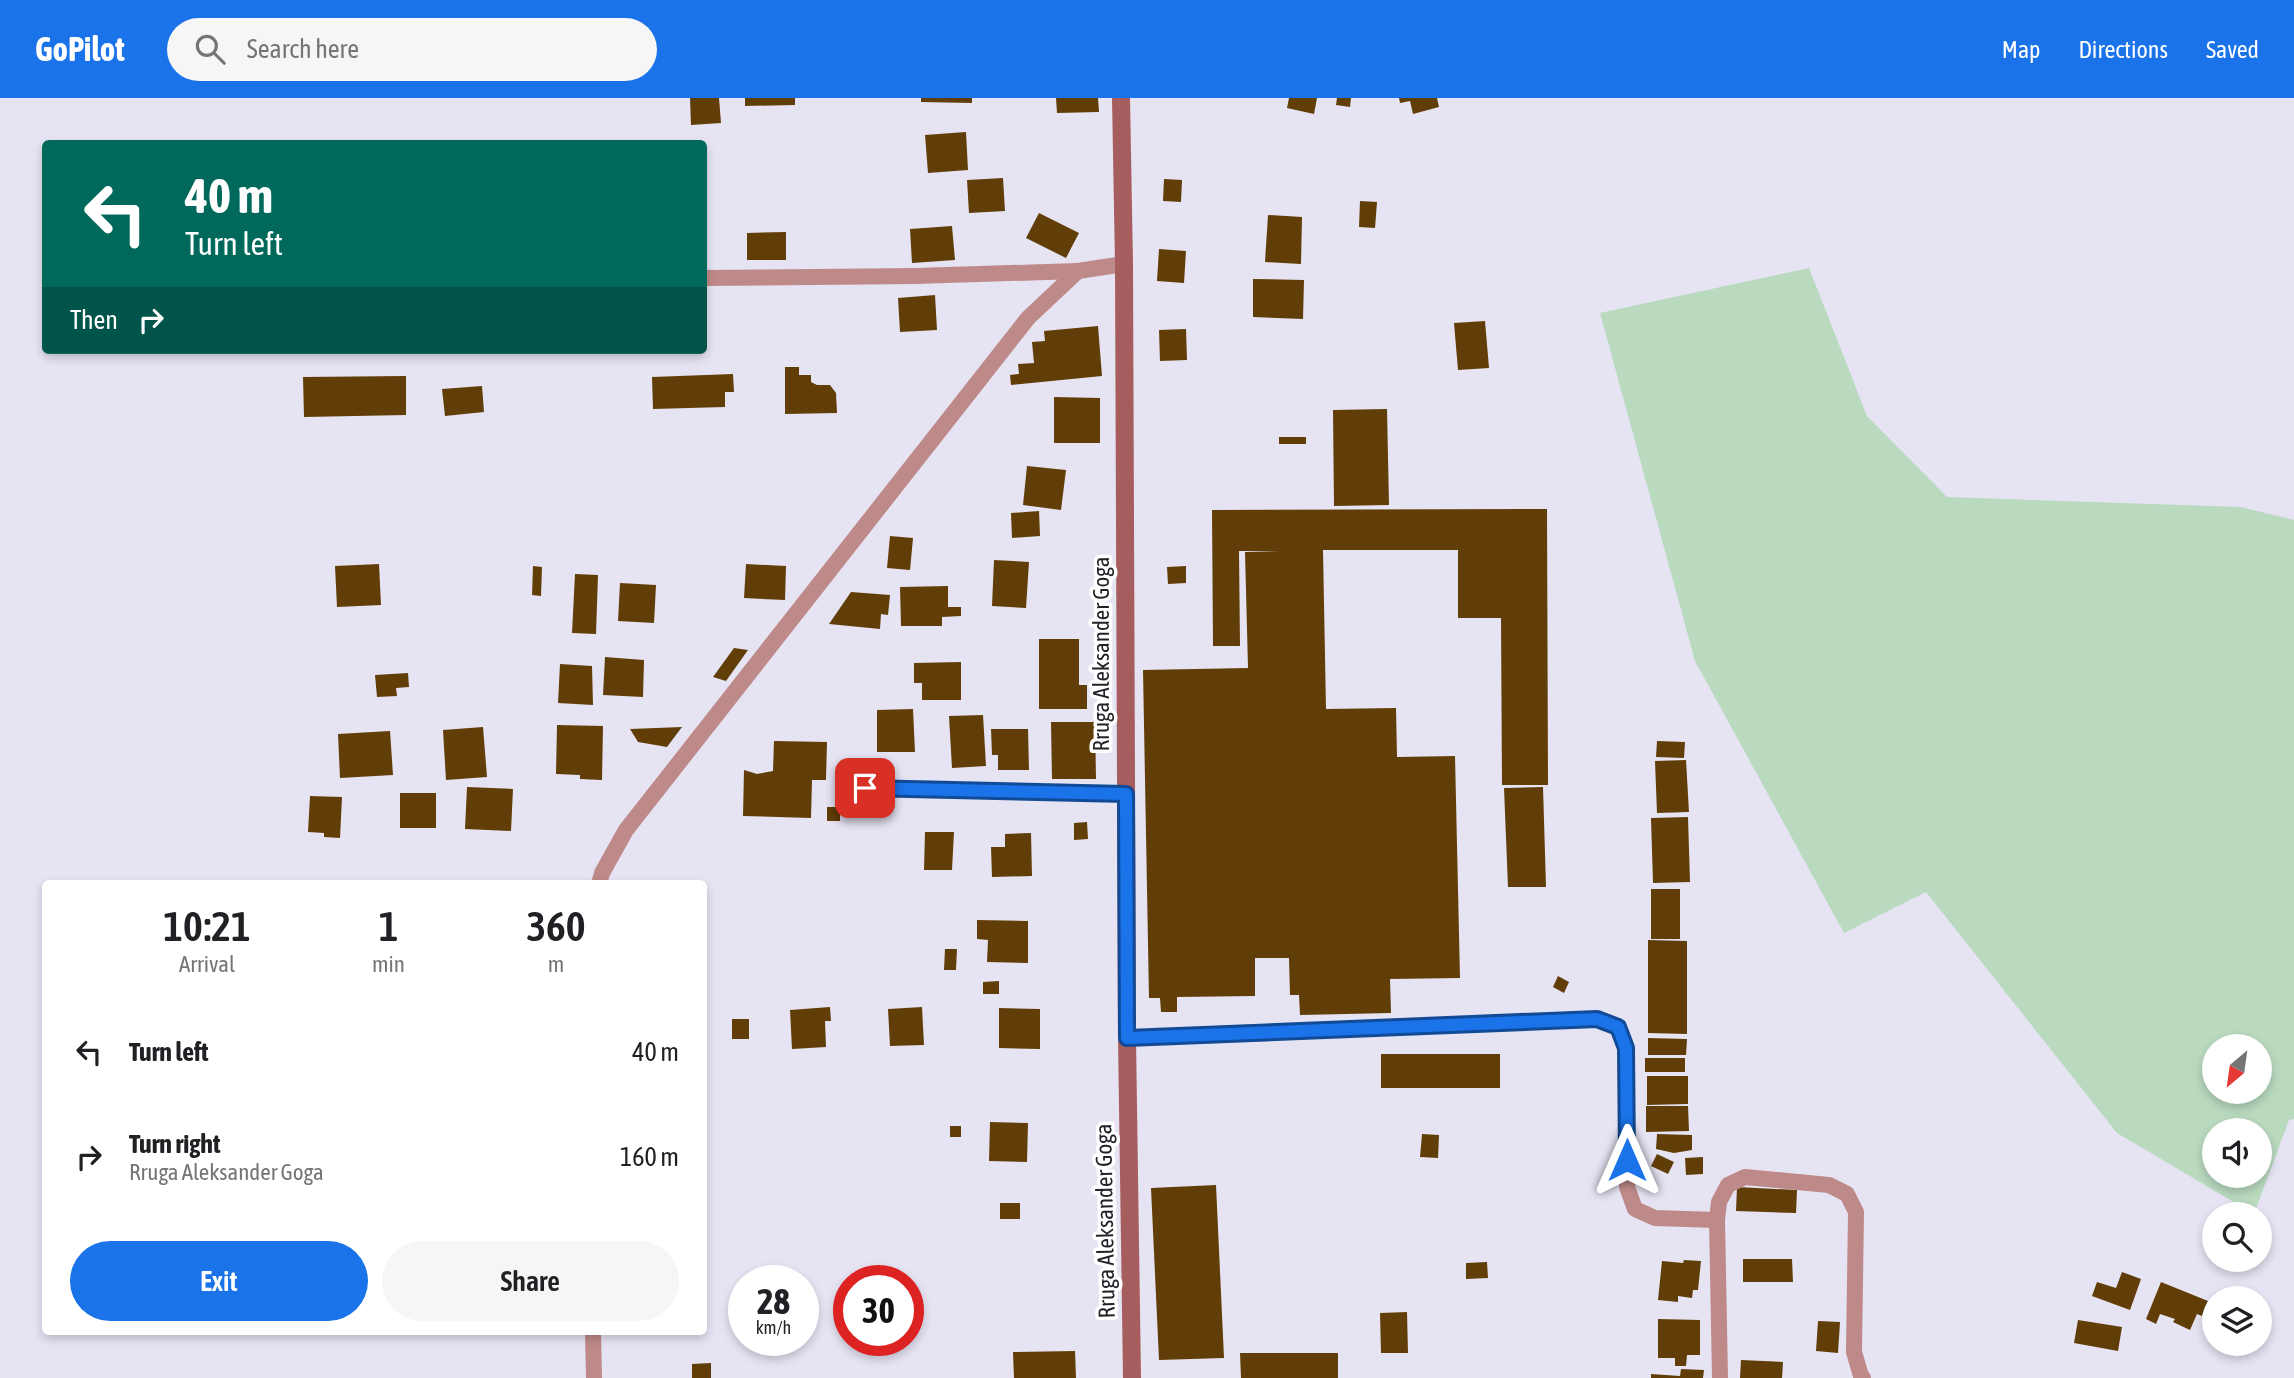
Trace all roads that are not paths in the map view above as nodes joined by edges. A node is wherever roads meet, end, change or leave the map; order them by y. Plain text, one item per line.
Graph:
1 (1121, 98) edge
2 (1124, 264) junction
3 (1078, 271) junction
4 (707, 278) edge
5 (865, 788) dead end
6 (1126, 794) junction
7 (600, 880) edge
8 (1127, 1038) junction
9 (1717, 1220) junction
10 (593, 1335) edge
11 (594, 1378) edge
12 (1132, 1378) edge
13 (1720, 1378) edge
14 (1863, 1378) edge

1 - 2 main road, Rruga Aleksander Goga
2 - 3 street
2 - 6 main road, Rruga Aleksander Goga
3 - 4 street
3 - 7 street
5 - 6 street
6 - 8 main road, Rruga Aleksander Goga
8 - 9 street
8 - 12 main road, Rruga Aleksander Goga
9 - 13 street
9 - 14 street
10 - 11 street

